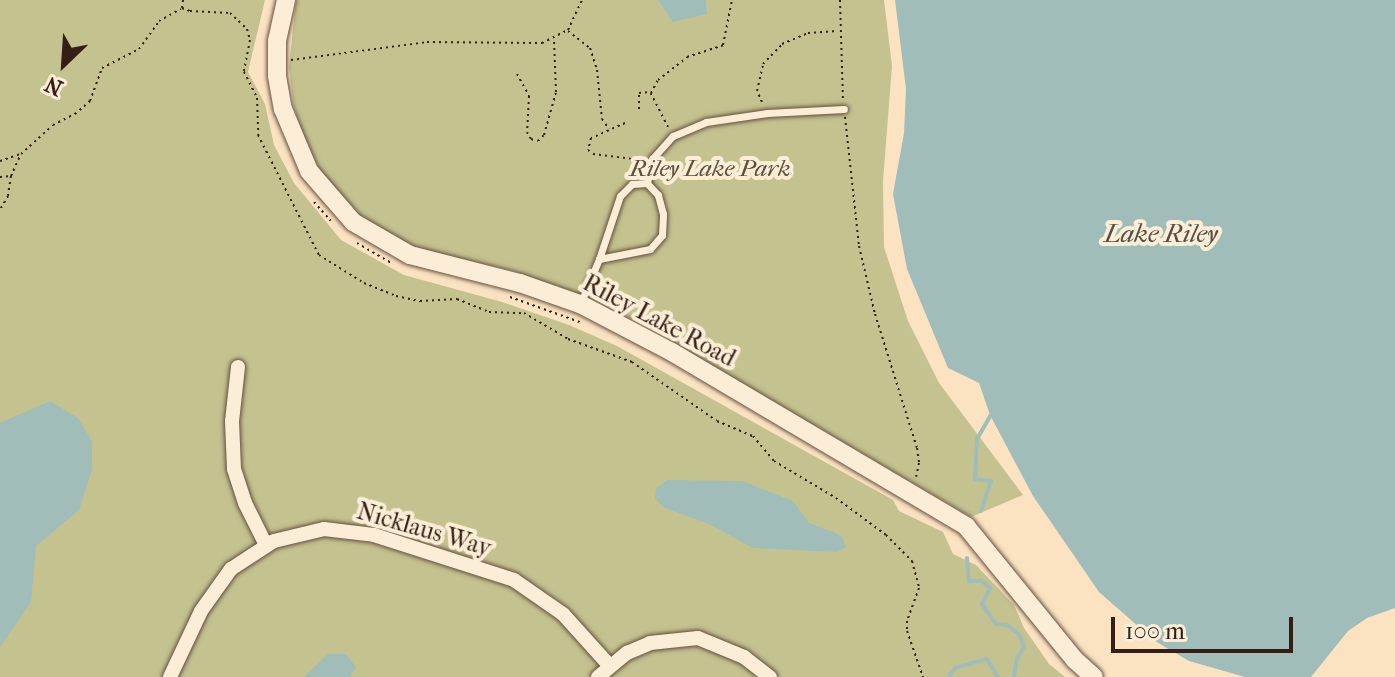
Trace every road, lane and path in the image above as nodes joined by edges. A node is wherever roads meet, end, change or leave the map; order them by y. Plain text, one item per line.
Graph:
1 (183, 0) edge
2 (286, 0) edge
3 (582, 0) edge
4 (732, 0) edge
5 (840, 0) edge
6 (182, 8) junction
7 (568, 30) junction
8 (839, 31) junction
9 (553, 38) junction
10 (277, 63) junction
11 (517, 74) dead end
12 (651, 93) junction
13 (639, 109) dead end
14 (844, 109) junction
15 (767, 113) junction
16 (625, 123) dead end
17 (609, 129) junction
18 (673, 136) junction
19 (21, 154) junction
20 (631, 159) dead end
21 (0, 161) edge
22 (11, 176) junction
23 (0, 177) edge
24 (647, 183) junction
25 (0, 210) edge
26 (599, 259) junction
27 (580, 304) junction
28 (238, 367) dead end
29 (908, 490) junction
30 (266, 545) junction
31 (609, 665) junction
32 (170, 677) edge
33 (598, 677) edge
34 (770, 677) edge
35 (923, 677) edge
36 (1094, 677) edge

1 - 6 path
2 - 10 street, Riley Lake Road
3 - 7 path
4 - 12 path
5 - 8 path
6 - 19 path
6 - 35 path
7 - 9 path
7 - 17 path
8 - 14 path
8 - 15 path
9 - 10 path
9 - 11 path
10 - 27 street, Riley Lake Road
12 - 13 path
12 - 18 path
14 - 15 lane
14 - 29 path
15 - 18 lane
16 - 17 path
17 - 20 path
18 - 24 lane
19 - 21 path
19 - 22 path
22 - 23 path
22 - 25 path
24 - 26 lane
24 - 26 lane
26 - 27 lane
27 - 29 street, Riley Lake Road
28 - 30 street
29 - 36 street, Riley Lake Road
30 - 31 street, Nicklaus Way
30 - 32 street, Nicklaus Way
31 - 33 street
31 - 34 street

